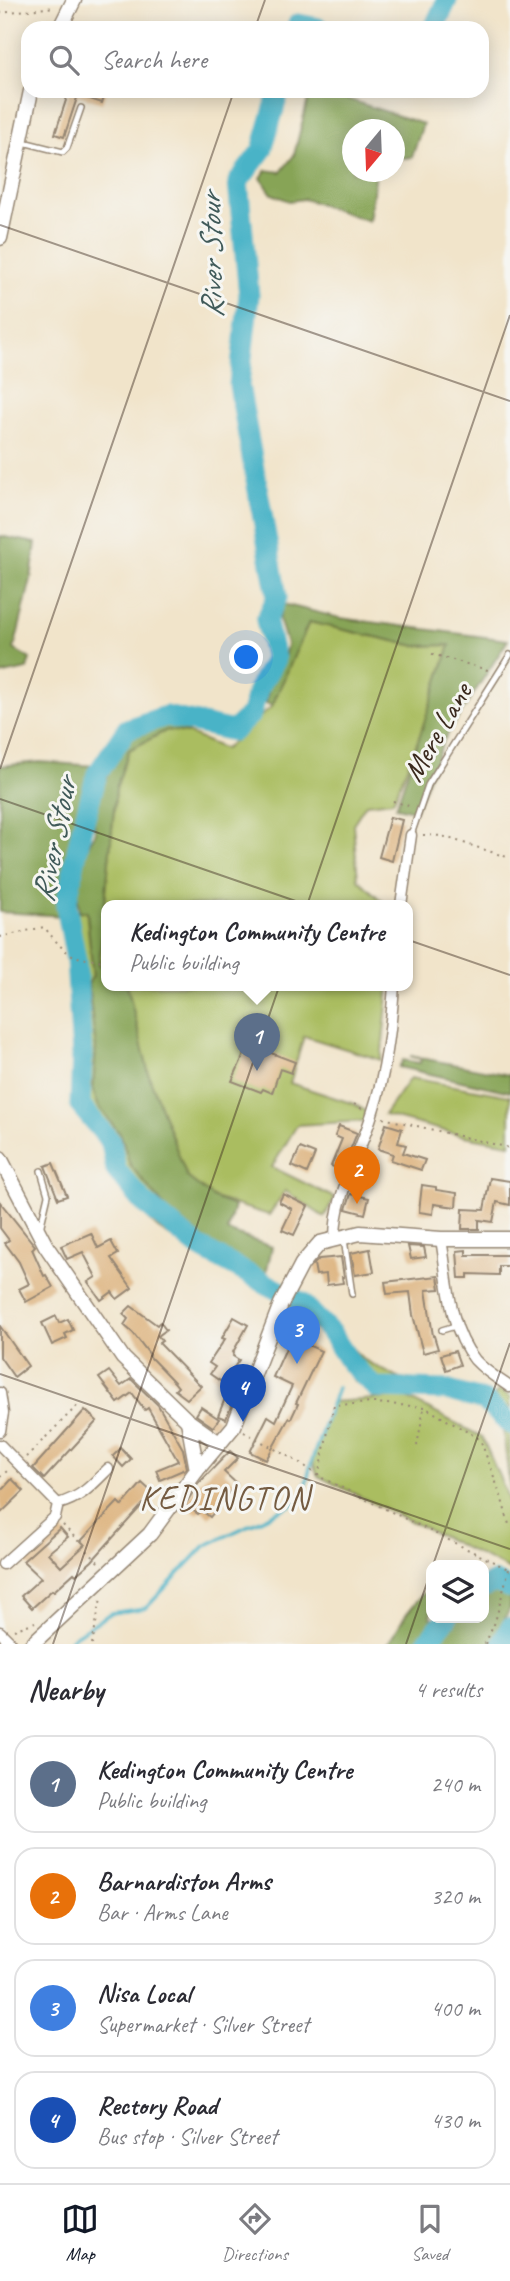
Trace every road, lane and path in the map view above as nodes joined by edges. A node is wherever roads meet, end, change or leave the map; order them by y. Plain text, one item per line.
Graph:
1 (72, 3) edge
2 (0, 13) edge
3 (63, 21) edge
4 (29, 98) edge
5 (81, 108) dead end
6 (20, 141) junction
7 (0, 238) edge
8 (432, 654) dead end
9 (510, 655) edge
10 (498, 673) junction
11 (393, 800) dead end
12 (419, 810) junction
13 (411, 835) junction
14 (510, 858) edge
15 (402, 900) edge
16 (0, 937) edge
17 (101, 961) edge
18 (393, 991) edge
19 (372, 1115) junction
20 (510, 1148) edge
21 (1, 1162) edge
22 (41, 1171) dead end
23 (39, 1232) junction
24 (339, 1237) junction
25 (441, 1239) junction
26 (510, 1239) edge
27 (352, 1294) dead end
28 (455, 1326) junction
29 (442, 1330) dead end
30 (510, 1387) edge
31 (0, 1393) edge
32 (77, 1406) dead end
33 (424, 1407) junction
34 (188, 1421) junction
35 (234, 1426) junction
36 (0, 1431) edge
37 (219, 1443) junction
38 (0, 1445) edge
39 (417, 1446) dead end
40 (18, 1465) junction
41 (108, 1469) dead end
42 (197, 1471) junction
43 (318, 1476) junction
44 (58, 1504) junction
45 (55, 1517) junction
46 (510, 1528) edge
47 (3, 1564) dead end
48 (510, 1565) edge
49 (510, 1570) edge
50 (107, 1572) junction
51 (97, 1616) dead end
52 (0, 1632) edge
53 (12, 1644) edge
54 (32, 1644) edge
55 (92, 1644) edge
56 (485, 1644) edge

1 - 2 path
1 - 3 street
4 - 6 street
5 - 6 lane
6 - 7 street
8 - 10 path
9 - 10 lane, Mere Lane
10 - 12 lane, Mere Lane
11 - 12 path
12 - 13 lane, Mere Lane
13 - 14 path
13 - 15 street
16 - 17 path
18 - 19 street
19 - 20 path
19 - 24 street
21 - 23 street
22 - 23 lane
23 - 34 street
24 - 25 street
24 - 27 lane
24 - 35 street
25 - 26 street
25 - 28 street
28 - 29 lane
28 - 30 street
31 - 36 street
32 - 40 path
33 - 39 path
33 - 43 path
33 - 46 path
34 - 37 street
34 - 42 street
35 - 37 street
35 - 43 path
37 - 42 street
38 - 40 street
40 - 44 street
41 - 44 street
42 - 50 street
43 - 49 path
44 - 45 street
45 - 47 street
45 - 50 path
48 - 49 path
49 - 56 path
50 - 54 street
51 - 55 path
52 - 53 street

